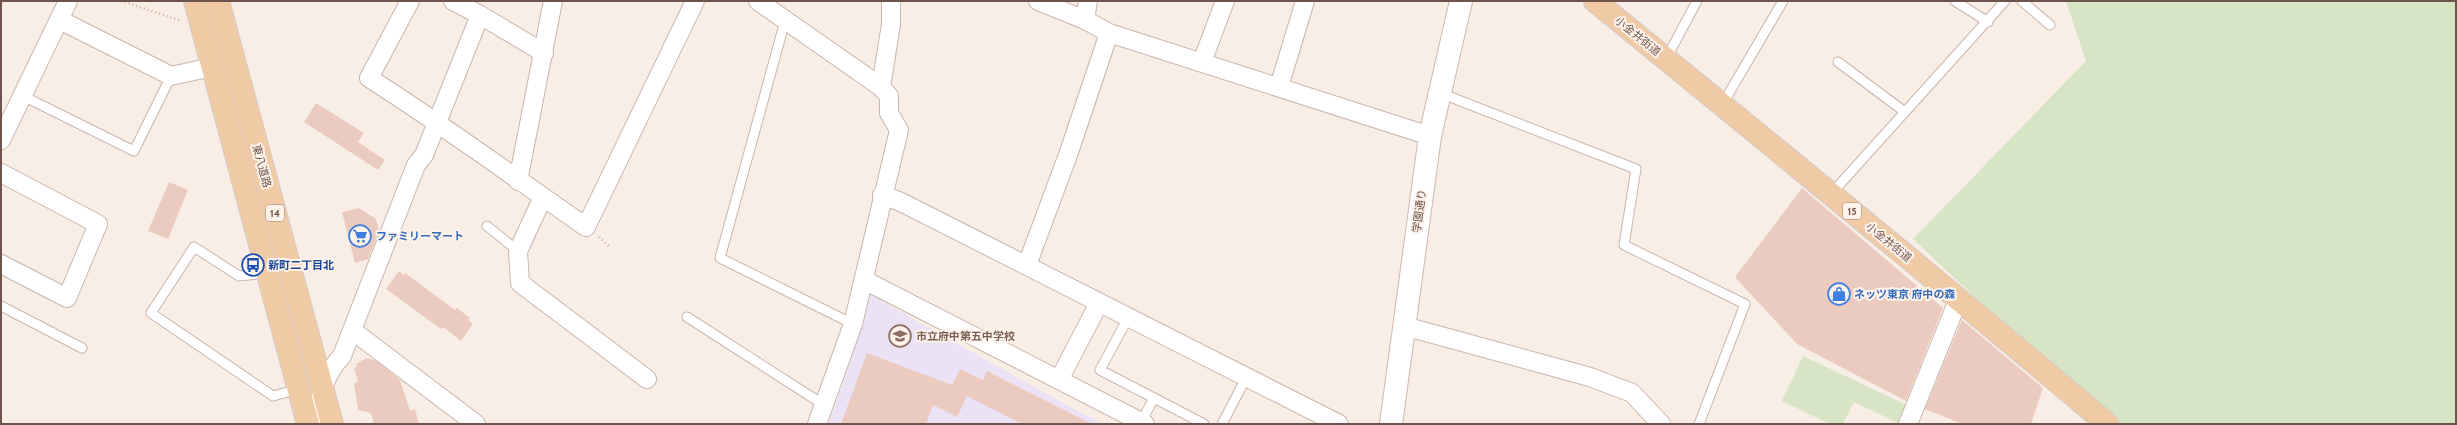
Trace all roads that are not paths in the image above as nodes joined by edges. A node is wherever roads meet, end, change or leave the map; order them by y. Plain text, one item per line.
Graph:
1 (68, 1) edge
2 (195, 1) edge
3 (218, 1) edge
4 (410, 1) edge
5 (453, 1) edge
6 (553, 1) edge
7 (694, 1) edge
8 (758, 1) edge
9 (892, 1) edge
10 (1038, 1) edge
11 (1088, 1) edge
12 (1225, 1) edge
13 (1305, 1) edge
14 (1461, 1) edge
15 (1595, 1) edge
16 (1697, 1) edge
17 (1783, 1) edge
18 (1955, 1) edge
19 (2005, 1) edge
20 (2022, 1) edge
21 (480, 16) junction
22 (60, 20) junction
23 (1085, 20) junction
24 (785, 21) junction
25 (1988, 22) junction
26 (2050, 25) dead end
27 (1110, 33) junction
28 (544, 53) junction
29 (1666, 59) junction
30 (1202, 62) junction
31 (1838, 62) dead end
32 (212, 67) junction
33 (172, 76) junction
34 (881, 87) junction
35 (1279, 87) junction
36 (1440, 93) junction
37 (23, 96) junction
38 (1721, 106) junction
39 (1904, 112) junction
40 (437, 122) junction
41 (1430, 136) junction
42 (1, 140) edge
43 (1, 173) edge
44 (518, 181) junction
45 (1831, 194) junction
46 (882, 195) junction
47 (543, 197) junction
48 (487, 226) dead end
49 (518, 251) junction
50 (1, 264) edge
51 (1027, 265) junction
52 (267, 273) junction
53 (864, 280) junction
54 (1959, 298) junction
55 (1099, 303) junction
56 (1, 306) edge
57 (687, 317) dead end
58 (1128, 318) junction
59 (853, 324) junction
60 (1404, 326) junction
61 (352, 331) junction
62 (82, 348) dead end
63 (1246, 378) junction
64 (647, 379) dead end
65 (1059, 380) junction
66 (323, 388) junction
67 (299, 389) junction
68 (1154, 398) junction
69 (824, 405) junction
70 (1655, 421) edge
71 (1143, 423) edge
72 (308, 424) edge
73 (314, 424) edge
74 (332, 424) edge
75 (476, 424) edge
76 (816, 424) edge
77 (1204, 424) edge
78 (1222, 424) edge
79 (1339, 424) edge
80 (1391, 424) edge
81 (1699, 424) edge
82 (1908, 424) edge
83 (2107, 424) edge

1 - 22 street
2 - 32 main road, 東八道路 / 14
3 - 66 main road, 東八道路 / 14
4 - 40 street
5 - 21 street
6 - 28 street
7 - 47 street
8 - 24 street
9 - 34 street
10 - 23 street
11 - 23 street
12 - 30 street
13 - 35 street
14 - 36 street, 学園通り
15 - 29 main road, 小金井街道 / 15
16 - 29 lane
17 - 38 lane
18 - 25 lane
19 - 25 lane
20 - 26 lane
21 - 28 street
21 - 40 street
22 - 33 street
22 - 37 street
23 - 27 street
24 - 34 street
24 - 59 lane
25 - 39 lane
27 - 30 street
27 - 51 street
28 - 44 street
29 - 38 main road, 小金井街道 / 15
30 - 35 street
31 - 39 lane
32 - 33 street
32 - 52 main road, 東八道路 / 14
33 - 37 lane
34 - 46 street
35 - 41 street
36 - 41 street, 学園通り
36 - 81 lane
37 - 42 street
38 - 45 main road, 小金井街道 / 15
39 - 45 lane
40 - 44 street
40 - 61 street
41 - 60 street, 学園通り
43 - 50 street
44 - 47 street
45 - 54 main road, 小金井街道 / 15
46 - 51 street
46 - 53 street
47 - 49 street
48 - 49 lane
49 - 64 street
51 - 55 street
52 - 67 main road, 東八道路 / 14
52 - 67 lane
53 - 59 street
53 - 65 street
54 - 82 street
54 - 83 main road, 小金井街道 / 15
55 - 58 street
55 - 65 street
56 - 62 lane
57 - 69 lane
58 - 63 street
58 - 68 lane
59 - 69 street
60 - 70 street
60 - 80 street, 学園通り
61 - 66 street
61 - 75 street
63 - 78 lane
63 - 79 street
65 - 71 street
66 - 73 street
66 - 74 main road, 東八道路 / 14
67 - 72 main road, 東八道路 / 14
68 - 71 lane
68 - 77 lane
69 - 76 street

